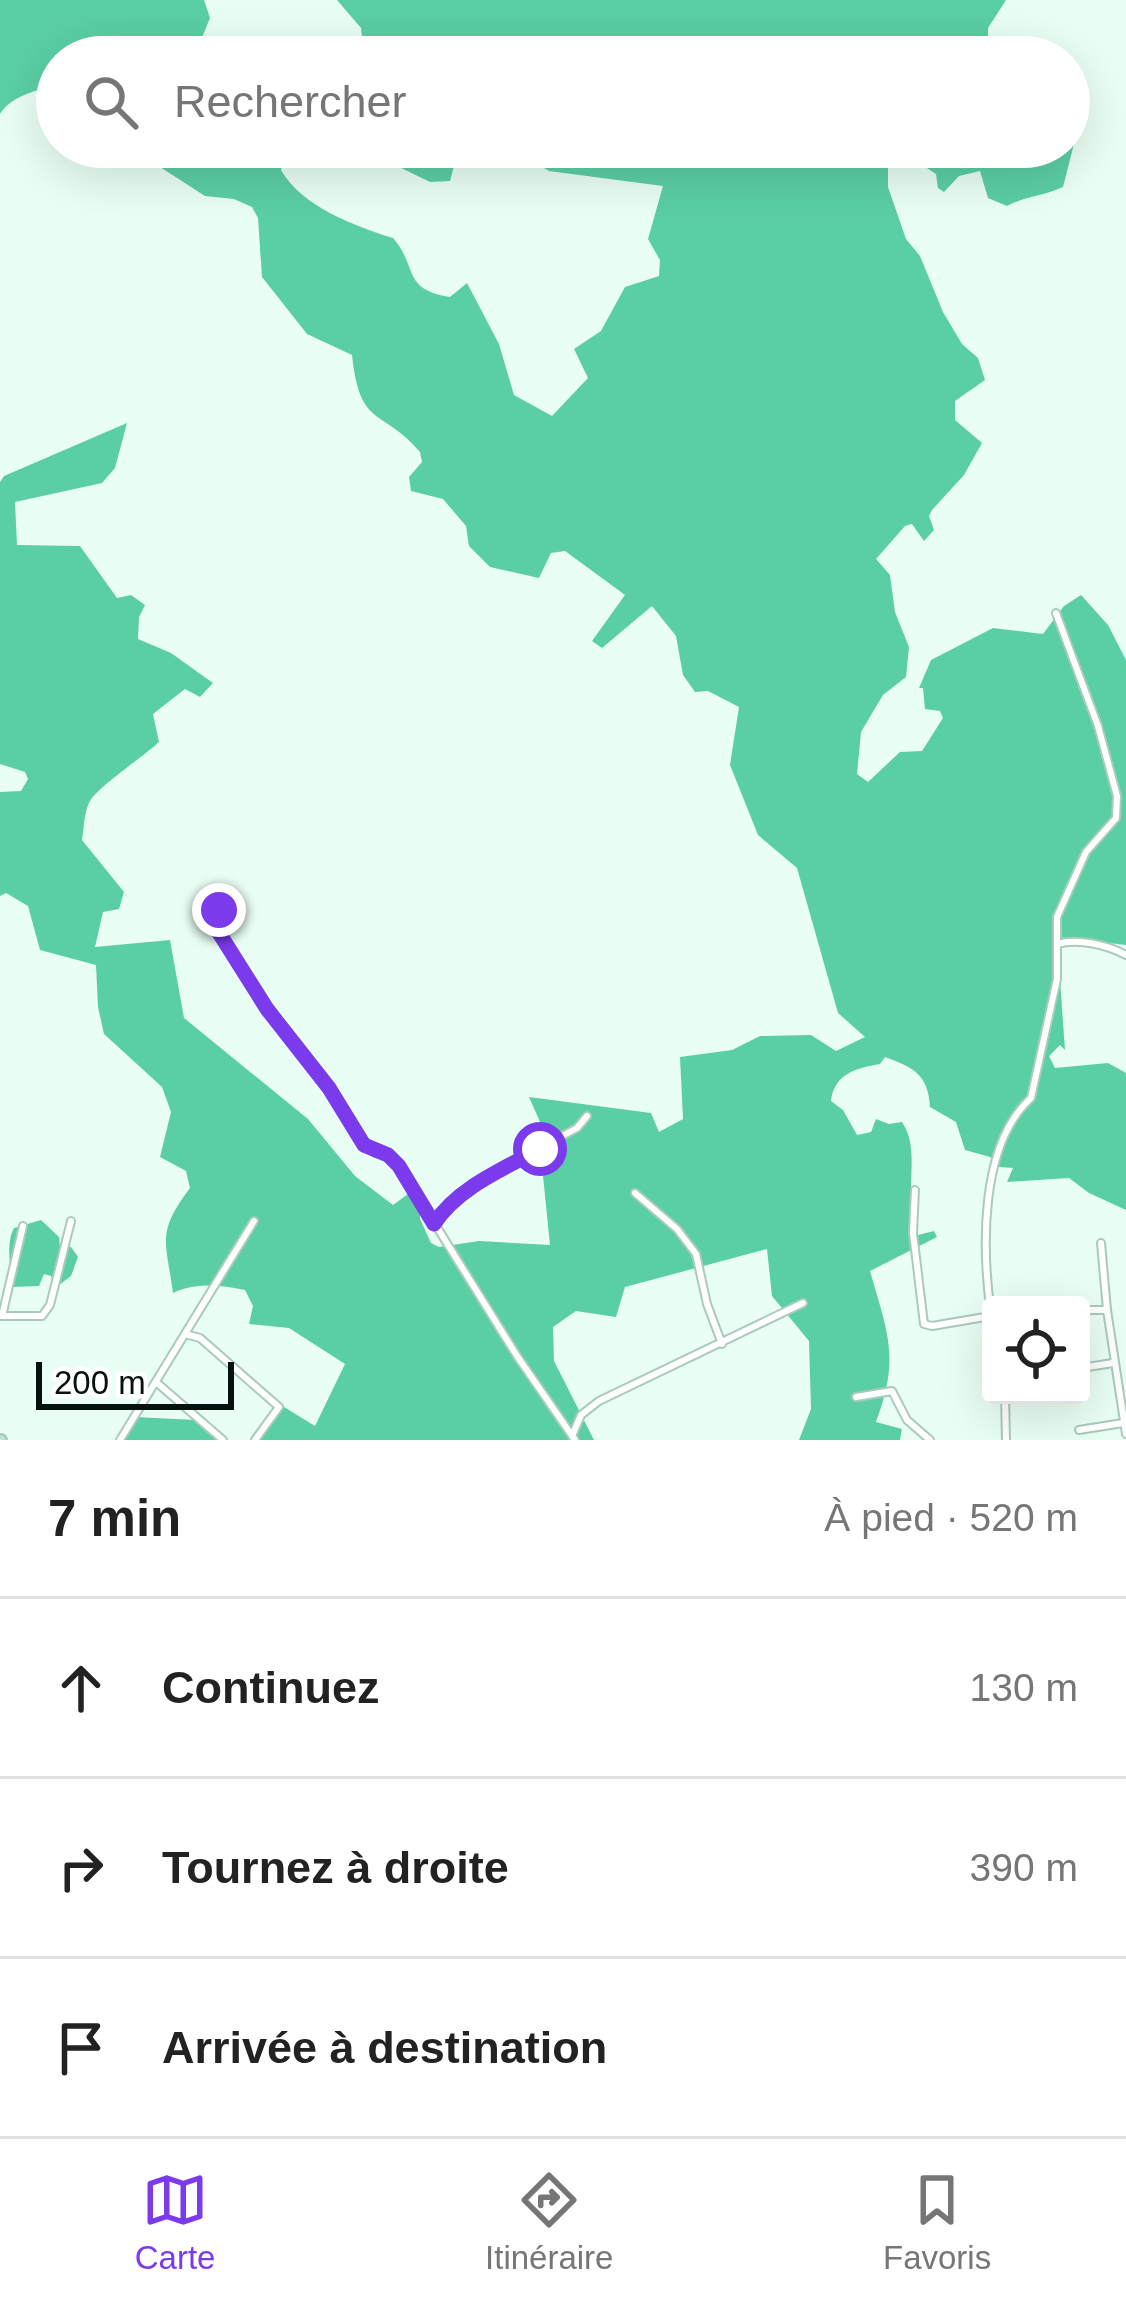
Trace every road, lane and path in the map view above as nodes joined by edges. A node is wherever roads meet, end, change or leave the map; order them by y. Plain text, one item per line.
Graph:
1 (1056, 613) dead end
2 (219, 910) dead end
3 (1057, 944) junction
4 (1126, 956) edge
5 (587, 1116) dead end
6 (915, 1190) dead end
7 (635, 1192) dead end
8 (70, 1221) dead end
9 (254, 1221) dead end
10 (434, 1224) junction
11 (23, 1226) dead end
12 (1101, 1243) dead end
13 (989, 1296) edge
14 (803, 1303) dead end
15 (1090, 1310) edge
16 (1107, 1310) junction
17 (1, 1316) edge
18 (982, 1317) edge
19 (185, 1334) junction
20 (722, 1344) junction
21 (1114, 1363) junction
22 (1090, 1367) edge
23 (156, 1382) junction
24 (856, 1397) dead end
25 (1005, 1404) edge
26 (1125, 1423) edge
27 (1079, 1430) dead end
28 (1126, 1434) edge
29 (126, 1438) edge
30 (573, 1438) edge
31 (223, 1440) edge
32 (255, 1440) edge
33 (930, 1440) edge
34 (1006, 1440) edge

1 - 3 street
2 - 10 street
3 - 4 street
3 - 13 street
5 - 10 street
6 - 18 street
7 - 20 street
8 - 17 street
9 - 19 street
10 - 30 street
11 - 17 street
12 - 16 street
14 - 20 street
15 - 16 street
16 - 21 street
19 - 23 street
19 - 32 street
20 - 30 street
21 - 22 street
21 - 26 street
23 - 29 street
23 - 31 street
24 - 33 street
25 - 34 street
26 - 27 street
26 - 28 street

